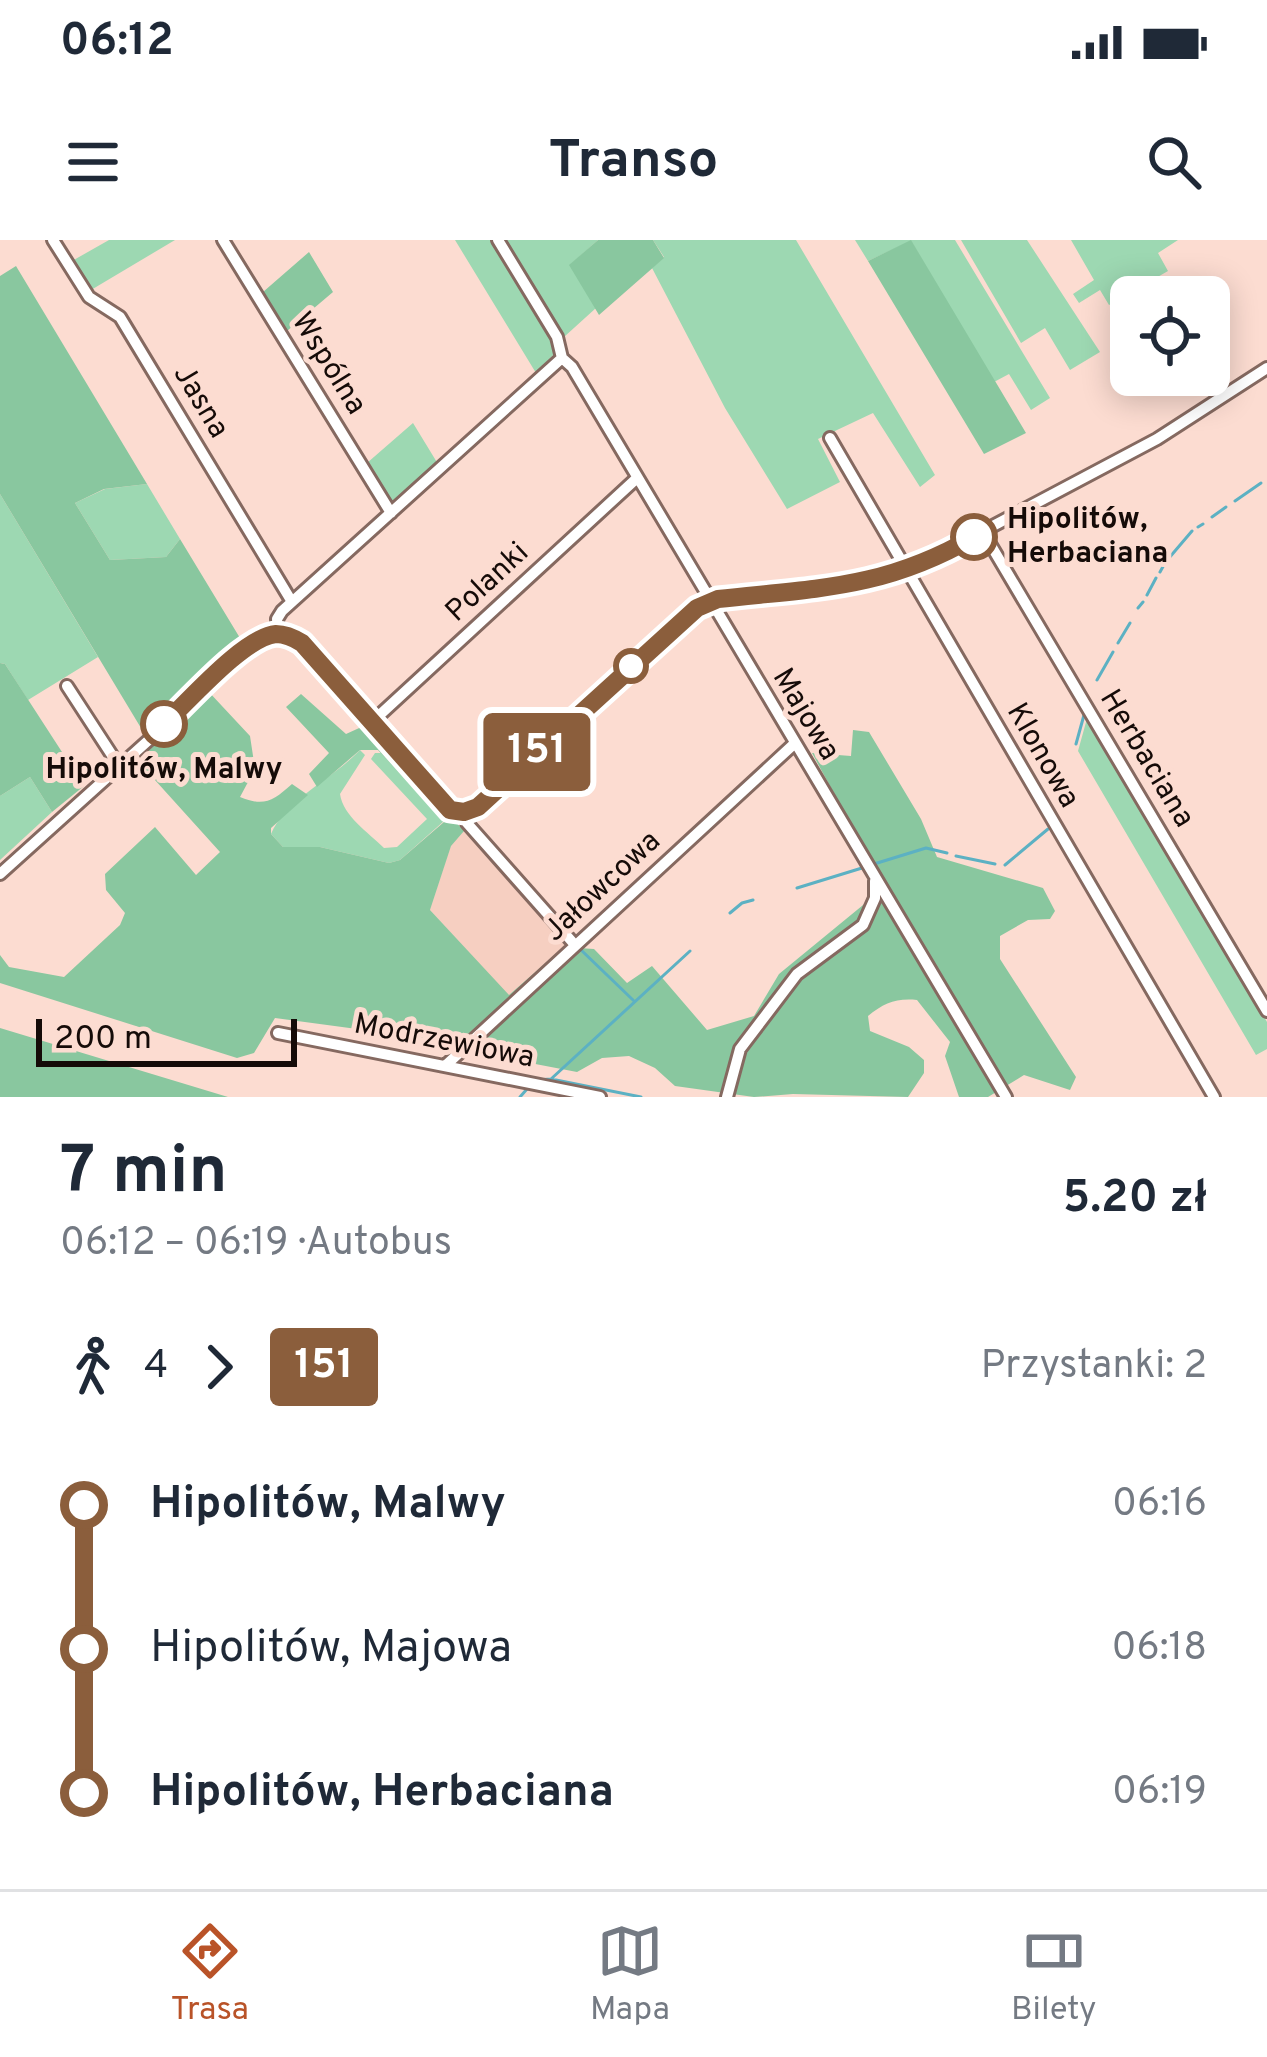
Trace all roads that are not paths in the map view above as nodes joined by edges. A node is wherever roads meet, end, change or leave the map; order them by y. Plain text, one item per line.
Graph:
1 (53, 240) edge
2 (223, 240) edge
3 (499, 240) edge
4 (562, 358) junction
5 (1267, 368) edge
6 (830, 438) dead end
7 (636, 478) junction
8 (391, 513) junction
9 (983, 532) junction
10 (908, 571) junction
11 (292, 602) junction
12 (709, 602) junction
13 (278, 634) junction
14 (67, 686) dead end
15 (372, 722) junction
16 (794, 744) junction
17 (118, 766) junction
18 (464, 812) junction
19 (0, 874) edge
20 (875, 878) junction
21 (575, 945) junction
22 (1267, 1011) edge
23 (278, 1033) dead end
24 (445, 1066) junction
25 (600, 1097) edge
26 (727, 1097) edge
27 (1006, 1097) edge
28 (1214, 1097) edge

1 - 11 street, Jasna
2 - 8 street, Wspólna
3 - 4 street, Majowa
4 - 7 street, Majowa
4 - 8 street
5 - 9 street
6 - 10 street, Klonowa
7 - 12 street, Majowa
7 - 15 street, Polanki
8 - 11 street
9 - 10 street
9 - 22 street, Herbaciana
10 - 12 street
10 - 28 street, Klonowa
11 - 13 street
12 - 16 street, Majowa
12 - 18 street
13 - 15 street
13 - 17 street
14 - 17 street
15 - 18 street
16 - 20 street, Majowa
16 - 21 street, Jałowcowa
17 - 19 street
18 - 21 street
20 - 26 street
20 - 27 street, Majowa
21 - 24 street, Jałowcowa
23 - 24 street, Modrzewiowa
24 - 25 street, Modrzewiowa

